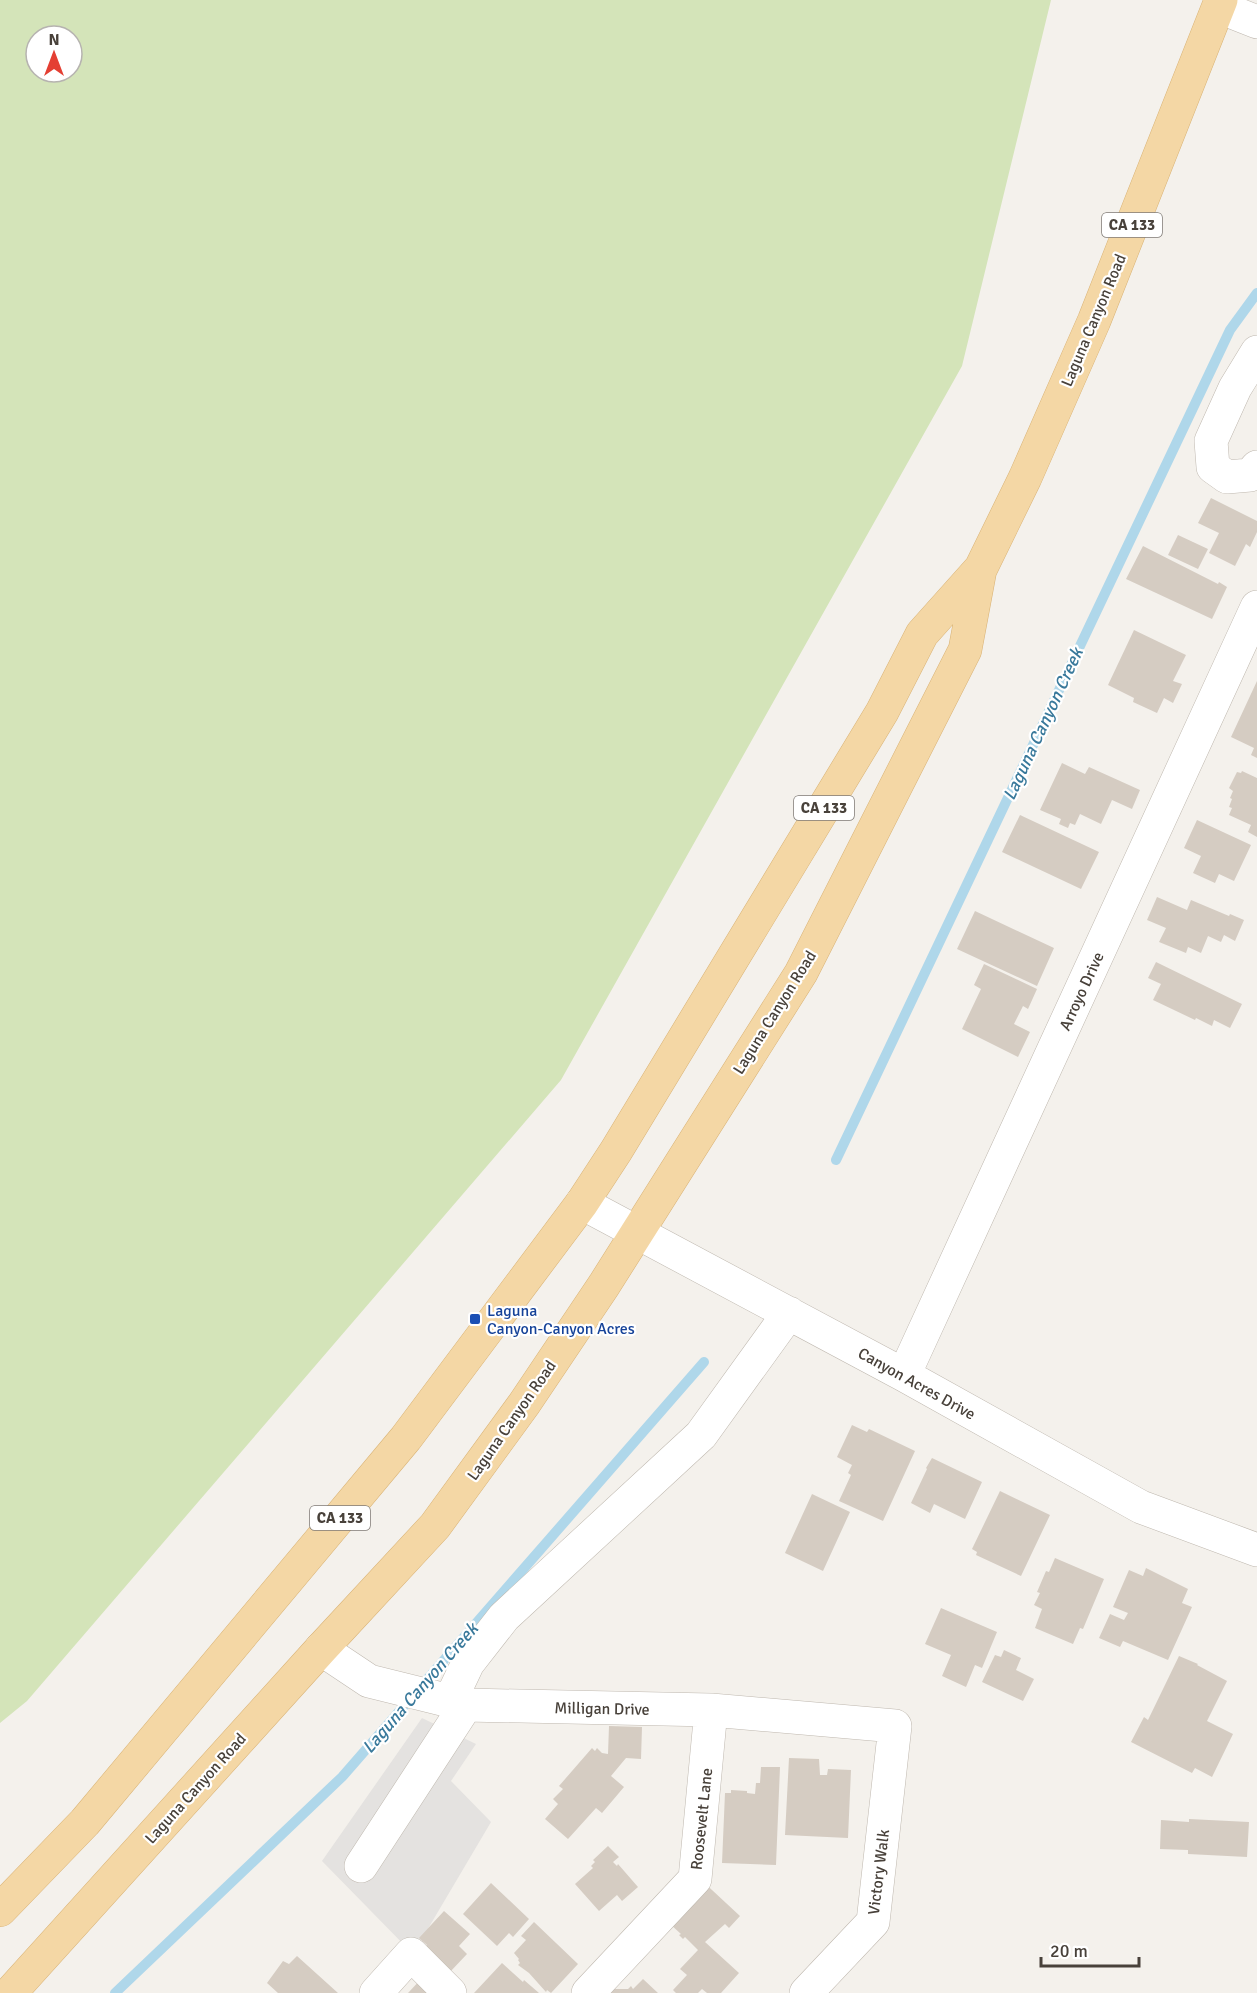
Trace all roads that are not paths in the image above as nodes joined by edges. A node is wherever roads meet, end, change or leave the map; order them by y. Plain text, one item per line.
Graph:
1 (1220, 3) edge
2 (1257, 22) edge
3 (1257, 352) edge
4 (1257, 466) edge
5 (981, 568) junction
6 (1257, 607) edge
7 (582, 1203) junction
8 (637, 1232) junction
9 (789, 1313) junction
10 (904, 1375) junction
11 (1257, 1551) edge
12 (321, 1649) junction
13 (452, 1701) junction
14 (711, 1710) junction
15 (895, 1726) joint
16 (362, 1866) dead end
17 (0, 1910) edge
18 (10, 1993) edge
19 (376, 1993) edge
20 (450, 1993) edge
21 (588, 1993) edge
22 (806, 1993) edge

1 - 2 street
1 - 5 main road, Laguna Canyon Road / CA 133
3 - 4 street
5 - 7 main road, Laguna Canyon Road / CA 133
5 - 8 main road, Laguna Canyon Road / CA 133
6 - 10 street, Arroyo Drive
7 - 8 street, Canyon Acres Drive
7 - 17 main road, Laguna Canyon Road / CA 133
8 - 9 street, Canyon Acres Drive
8 - 12 main road, Laguna Canyon Road / CA 133
9 - 10 street, Canyon Acres Drive
9 - 13 street
10 - 11 street, Canyon Acres Drive
12 - 13 street, Milligan Drive
12 - 18 main road, Laguna Canyon Road / CA 133
13 - 14 street, Milligan Drive
13 - 16 street
14 - 15 street, Milligan Drive
14 - 21 street, Roosevelt Lane
15 - 22 street, Victory Walk
19 - 20 street

